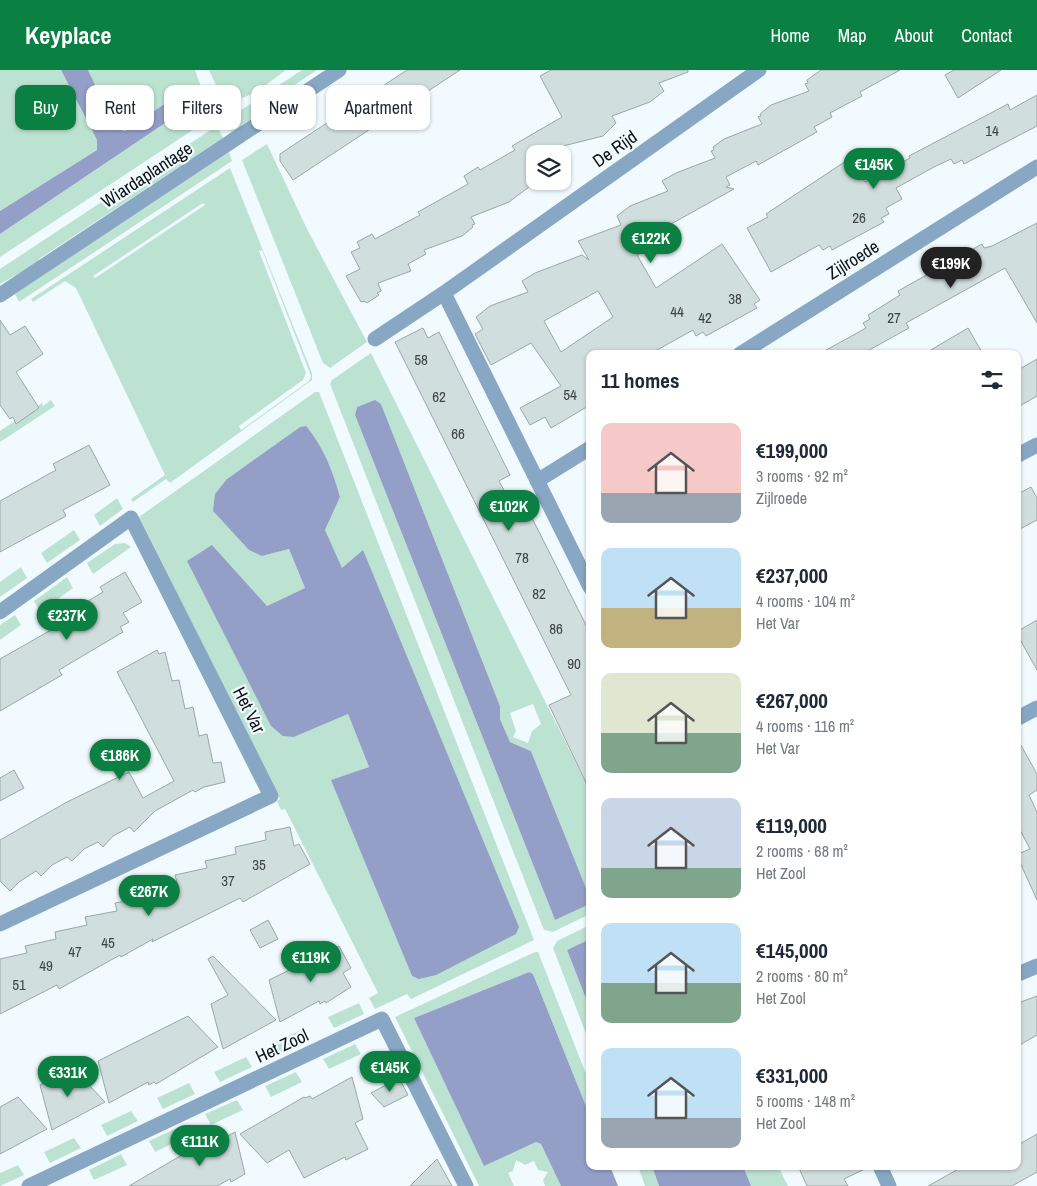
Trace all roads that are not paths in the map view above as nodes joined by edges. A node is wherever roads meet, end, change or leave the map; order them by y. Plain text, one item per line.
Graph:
1 (339, 70) edge
2 (759, 70) edge
3 (1037, 167) edge
4 (444, 294) junction
5 (0, 295) edge
6 (375, 339) dead end
7 (746, 350) edge
8 (1037, 445) edge
9 (586, 450) edge
10 (1021, 453) edge
11 (537, 481) junction
12 (586, 579) edge
13 (0, 612) edge
14 (1037, 708) edge
15 (1021, 716) edge
16 (0, 924) edge
17 (1037, 966) edge
18 (1021, 973) edge
19 (882, 1170) edge
20 (29, 1186) edge
21 (466, 1186) edge
22 (889, 1186) edge

1 - 5 street, Wiardaplantage
2 - 4 street, De Rijd
3 - 7 street, Zijlroede
4 - 6 street, De Rijd
4 - 11 street
8 - 10 street
9 - 11 street
11 - 12 street
13 - 16 street, Het Var
14 - 15 street
17 - 18 street
19 - 22 street
20 - 21 street, Het Zool

